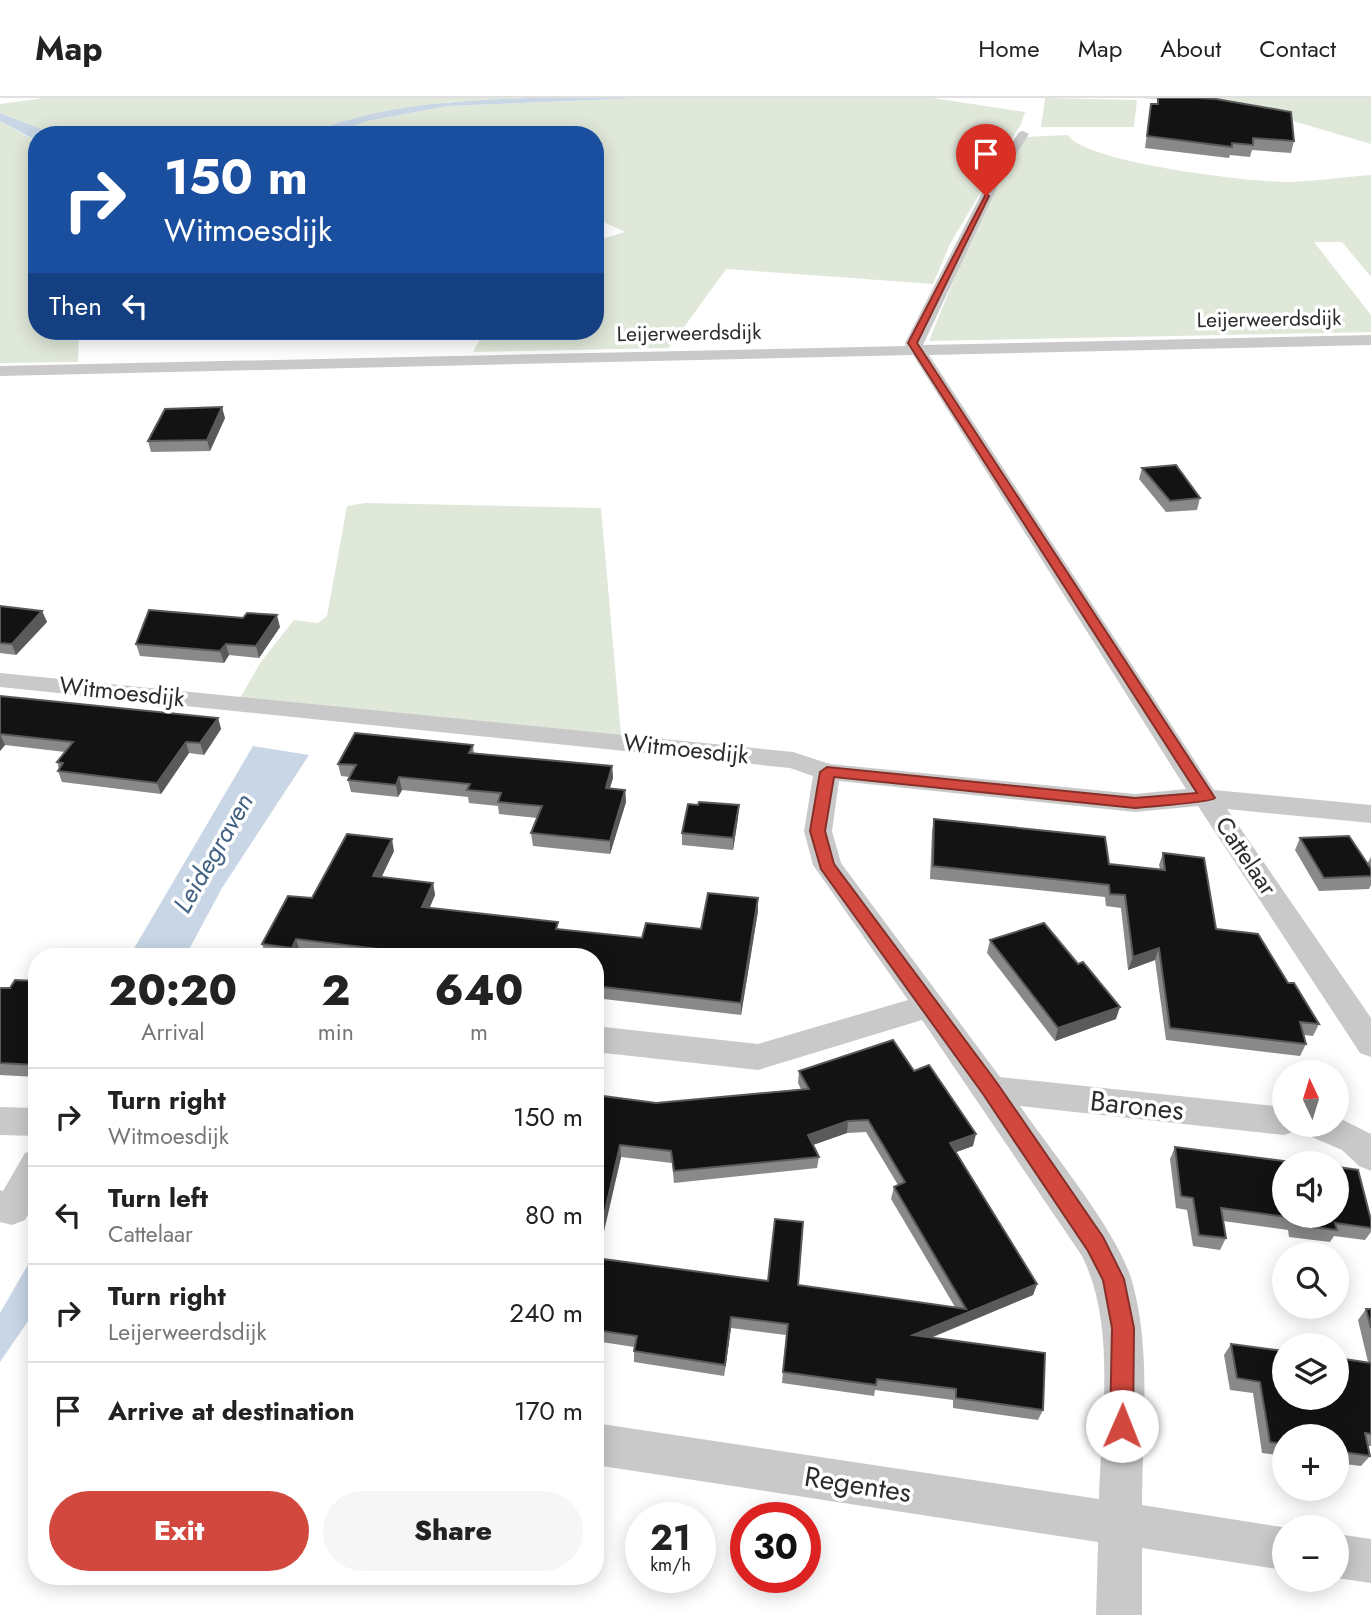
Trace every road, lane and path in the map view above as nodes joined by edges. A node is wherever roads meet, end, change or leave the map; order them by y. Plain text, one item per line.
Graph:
1 (1023, 134) dead end
2 (1371, 340) edge
3 (917, 350) junction
4 (0, 370) edge
5 (0, 680) edge
6 (827, 772) junction
7 (1208, 798) junction
8 (1371, 814) edge
9 (927, 1006) junction
10 (604, 1040) edge
11 (1371, 1044) edge
12 (990, 1089) junction
13 (1272, 1120) edge
14 (0, 1121) edge
15 (28, 1122) edge
16 (1349, 1138) edge
17 (1371, 1156) edge
18 (28, 1180) edge
19 (0, 1206) edge
20 (604, 1445) edge
21 (1121, 1524) junction
22 (1272, 1546) edge
23 (1349, 1557) edge
24 (1371, 1560) edge
25 (1119, 1615) edge

1 - 3 street
2 - 3 street, Leijerweerdsdijk
3 - 4 street, Leijerweerdsdijk
3 - 7 street, Cattelaar
5 - 6 street, Witmoesdijk
6 - 7 street, Witmoesdijk
6 - 9 street
7 - 8 street, Witmoesdijk
7 - 11 street, Cattelaar
9 - 10 street
9 - 12 street
12 - 13 street, Barones
12 - 21 street
14 - 15 street
16 - 17 street
18 - 19 street
20 - 21 street, Regentes
21 - 22 street
21 - 25 street
23 - 24 street

